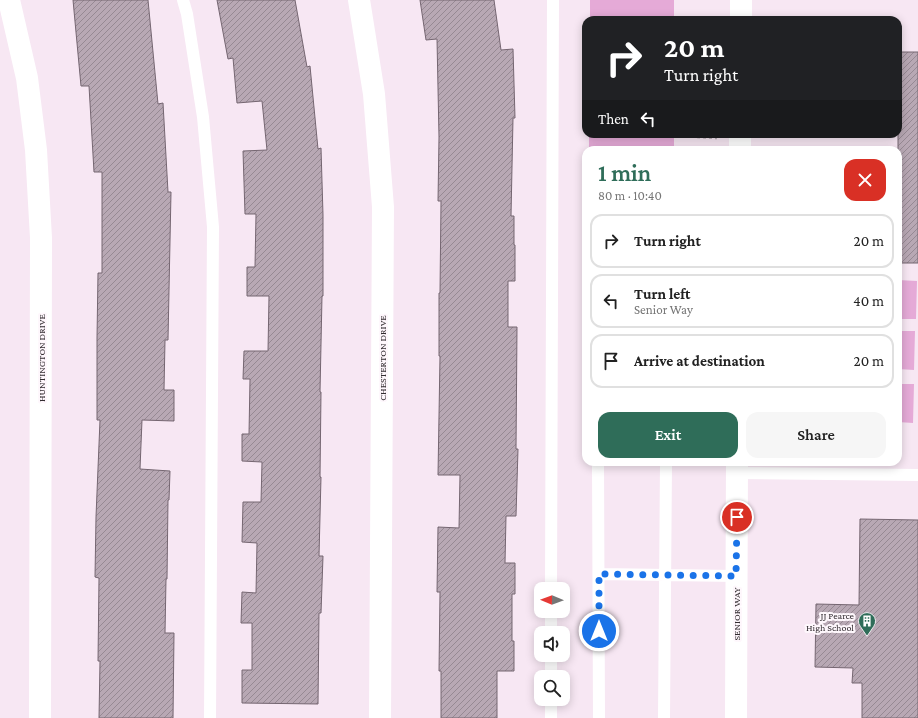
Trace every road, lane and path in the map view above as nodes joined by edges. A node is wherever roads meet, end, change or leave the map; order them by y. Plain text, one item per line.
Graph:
1 (8, 0) edge
2 (183, 0) edge
3 (359, 0) edge
4 (553, 0) edge
5 (741, 0) edge
6 (741, 16) edge
7 (598, 466) edge
8 (666, 466) edge
9 (737, 467) edge
10 (918, 475) edge
11 (599, 574) junction
12 (665, 575) junction
13 (736, 576) junction
14 (551, 582) edge
15 (551, 706) edge
16 (40, 718) edge
17 (210, 718) edge
18 (380, 718) edge
19 (551, 718) edge
20 (599, 718) edge
21 (664, 718) edge
22 (736, 718) edge

1 - 16 street, HUNTINGTON DRIVE
2 - 17 lane
3 - 18 street, CHESTERTON DRIVE
4 - 14 lane
5 - 6 street
7 - 11 lane
8 - 12 lane
9 - 10 lane
9 - 13 street, SENIOR WAY
11 - 12 lane
11 - 20 lane
12 - 13 lane
12 - 21 lane
13 - 22 street, SENIOR WAY
15 - 19 lane

